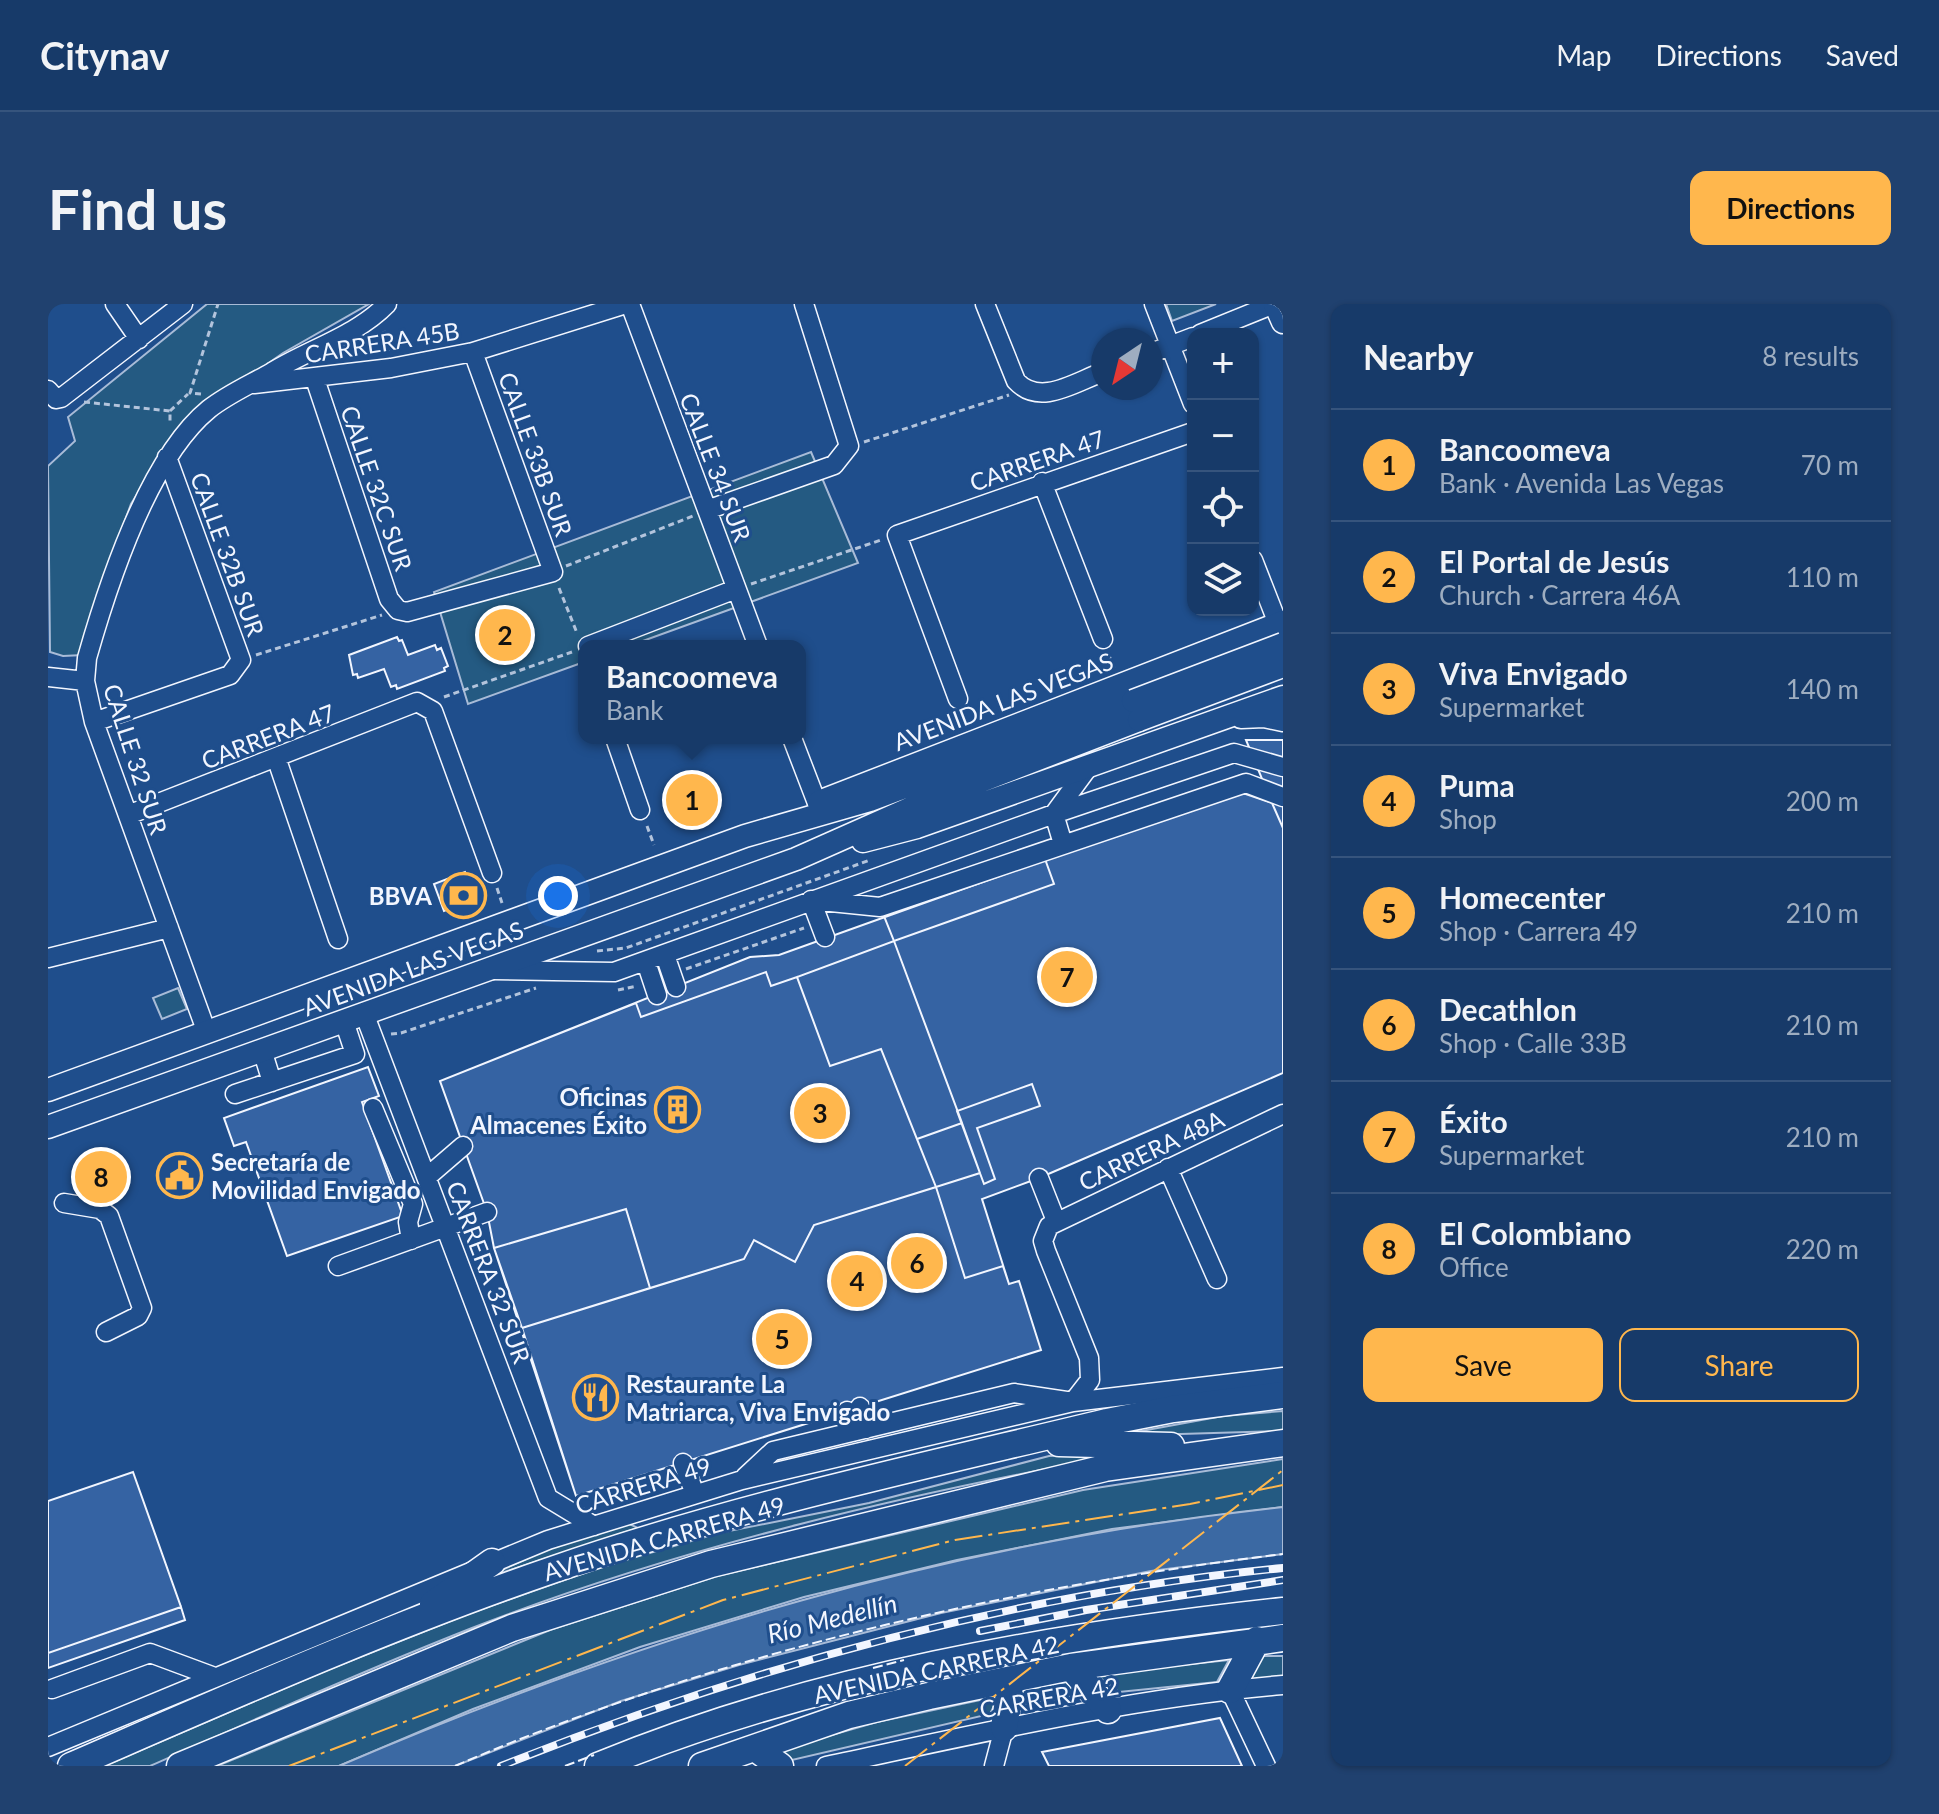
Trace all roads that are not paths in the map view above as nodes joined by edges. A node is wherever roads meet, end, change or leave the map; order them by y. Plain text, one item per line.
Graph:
1 (115, 304) edge
2 (183, 304) edge
3 (628, 304) edge
4 (804, 304) edge
5 (985, 304) edge
6 (1154, 304) edge
7 (1275, 304) edge
8 (384, 308) edge
9 (1283, 322) edge
10 (1215, 328) edge
11 (139, 339) junction
12 (1187, 339) edge
13 (1170, 346) junction
14 (1163, 349) edge
15 (473, 352) junction
16 (1091, 377) edge
17 (315, 379) junction
18 (251, 384) junction
19 (52, 395) edge
20 (1191, 400) edge
21 (1187, 434) edge
22 (167, 457) junction
23 (1042, 482) junction
24 (707, 510) junction
25 (1259, 575) edge
26 (736, 589) junction
27 (398, 610) joint
28 (1281, 630) edge
29 (1103, 639) dead end
30 (605, 640) edge
31 (756, 640) edge
32 (1173, 664) junction
33 (1283, 666) edge
34 (48, 677) edge
35 (85, 681) junction
36 (1283, 697) edge
37 (958, 699) dead end
38 (1136, 710) junction
39 (1220, 719) junction
40 (1283, 720) edge
41 (94, 722) junction
42 (1196, 728) junction
43 (617, 744) edge
44 (794, 744) edge
45 (277, 760) junction
46 (1090, 765) junction
47 (1283, 767) edge
48 (1283, 797) edge
49 (817, 803) junction
50 (640, 810) road end
51 (1054, 814) junction
52 (128, 815) junction
53 (745, 836) junction
54 (1063, 844) junction
55 (796, 859) junction
56 (492, 873) dead end
57 (811, 900) junction
58 (169, 928) junction
59 (822, 930) road end
60 (338, 939) dead end
61 (665, 955) junction
62 (48, 958) edge
63 (646, 962) junction
64 (486, 970) junction
65 (674, 981) road end
66 (655, 988) road end
67 (354, 1017) junction
68 (207, 1033) junction
69 (262, 1050) junction
70 (272, 1082) junction
71 (48, 1090) edge
72 (235, 1094) dead end
73 (373, 1108) dead end
74 (1283, 1114) edge
75 (48, 1127) edge
76 (419, 1155) junction
77 (1168, 1168) junction
78 (427, 1177) junction
79 (1039, 1178) dead end
80 (64, 1203) dead end
81 (487, 1212) dead end
82 (446, 1227) junction
83 (1050, 1228) junction
84 (411, 1240) junction
85 (338, 1266) dead end
86 (1217, 1279) dead end
87 (106, 1332) dead end
88 (1283, 1377) edge
89 (1283, 1395) edge
90 (1073, 1402) junction
91 (853, 1409) dead end
92 (859, 1430) junction
93 (1026, 1442) junction
94 (1283, 1443) edge
95 (1231, 1448) junction
96 (683, 1463) dead end
97 (742, 1480) junction
98 (695, 1494) junction
99 (594, 1526) junction
100 (492, 1562) junction
101 (1283, 1611) edge
102 (407, 1623) junction
103 (1276, 1639) edge
104 (1071, 1667) junction
105 (212, 1676) junction
106 (1011, 1679) junction
107 (1283, 1685) edge
108 (52, 1689) dead end
109 (1230, 1690) junction
110 (1108, 1710) junction
111 (849, 1715) junction
112 (1004, 1728) junction
113 (48, 1747) edge
114 (755, 1748) junction
115 (71, 1766) edge
116 (180, 1766) edge
117 (598, 1766) edge
118 (644, 1766) edge
119 (702, 1766) edge
120 (780, 1766) edge
121 (826, 1766) edge
122 (994, 1766) edge
123 (1266, 1766) edge

1 - 11 street
2 - 11 street
3 - 15 street, CARRERA 45B
3 - 24 street, CALLE 34 SUR
4 - 24 street
5 - 16 street
6 - 13 street
7 - 9 main road
7 - 10 street
8 - 18 street
11 - 19 street
12 - 13 street
13 - 14 street
13 - 20 street
15 - 17 street, CARRERA 45B
15 - 27 street, CALLE 33B SUR
17 - 18 street, CARRERA 45B
17 - 27 street, CALLE 32C SUR
18 - 22 street, CARRERA 45B
21 - 23 street, CARRERA 47
22 - 35 street, CALLE 32 SUR
22 - 41 street, CALLE 32B SUR
23 - 29 street
23 - 37 street, CARRERA 47
24 - 26 street, CALLE 34 SUR
25 - 28 street
26 - 30 street
26 - 31 street, CALLE 34 SUR
28 - 32 main road, AVENIDA LAS VEGAS
28 - 38 main road, AVENIDA LAS VEGAS, bridge
32 - 42 main road
32 - 49 main road, AVENIDA LAS VEGAS
33 - 38 main road, AVENIDA LAS VEGAS, bridge
34 - 35 street
35 - 41 street, CALLE 32 SUR
36 - 39 main road, AVENIDA LAS VEGAS
38 - 53 main road, AVENIDA LAS VEGAS
38 - 55 main road, AVENIDA LAS VEGAS
39 - 40 main road
39 - 42 main road, AVENIDA LAS VEGAS
41 - 52 street, CALLE 32 SUR
42 - 46 main road, AVENIDA LAS VEGAS
43 - 50 street
44 - 49 street
45 - 52 street, CARRERA 47
45 - 56 street, CARRERA 47
45 - 60 street
46 - 51 street
46 - 55 main road, AVENIDA LAS VEGAS
47 - 51 street
48 - 54 street
49 - 53 main road, AVENIDA LAS VEGAS
51 - 54 street
51 - 57 street
52 - 58 street, CALLE 32 SUR
53 - 68 main road, AVENIDA LAS VEGAS
54 - 57 street
55 - 64 main road, AVENIDA LAS VEGAS
57 - 59 street
57 - 61 street
58 - 62 street
58 - 68 street, CALLE 32 SUR
61 - 63 street
61 - 65 street
63 - 64 street
63 - 66 street
64 - 67 main road, AVENIDA LAS VEGAS
67 - 69 main road, AVENIDA LAS VEGAS
67 - 70 street
67 - 76 street, CARRERA 32 SUR
68 - 71 main road, AVENIDA LAS VEGAS
69 - 70 street
69 - 75 main road, AVENIDA LAS VEGAS
70 - 72 street
73 - 84 street
74 - 77 street, CARRERA 48A
76 - 78 street, CARRERA 32 SUR
76 - 78 street
77 - 83 street, CARRERA 48A
77 - 86 street
78 - 82 street, CARRERA 32 SUR
79 - 83 street
80 - 87 street
81 - 82 street
82 - 84 street
82 - 99 street, CARRERA 32 SUR
83 - 90 street
84 - 85 street
88 - 90 street, CARRERA 49
89 - 93 highway, AVENIDA CARRERA 49
90 - 92 street
90 - 97 street, CARRERA 49
91 - 92 street
92 - 97 street
93 - 95 highway
93 - 102 highway, AVENIDA CARRERA 49
94 - 95 highway, AVENIDA CARRERA 49
95 - 116 highway, AVENIDA CARRERA 49
96 - 98 street
97 - 98 street, CARRERA 49
98 - 99 street, CARRERA 49
99 - 100 street, CARRERA 49
100 - 102 highway
100 - 105 street, CARRERA 49
101 - 117 highway, AVENIDA CARRERA 42
102 - 115 highway, AVENIDA CARRERA 49
103 - 104 highway, AVENIDA CARRERA 42
103 - 109 highway
104 - 106 highway, AVENIDA CARRERA 42
104 - 110 highway
105 - 108 street
105 - 113 street, CARRERA 49
106 - 111 highway, AVENIDA CARRERA 42
106 - 112 highway
107 - 109 street, CARRERA 42
109 - 110 street, CARRERA 42
109 - 123 street
110 - 112 street, CARRERA 42
111 - 114 highway, AVENIDA CARRERA 42
111 - 118 highway
112 - 121 street, CARRERA 42
112 - 122 street
114 - 119 highway, AVENIDA CARRERA 42
114 - 120 highway

